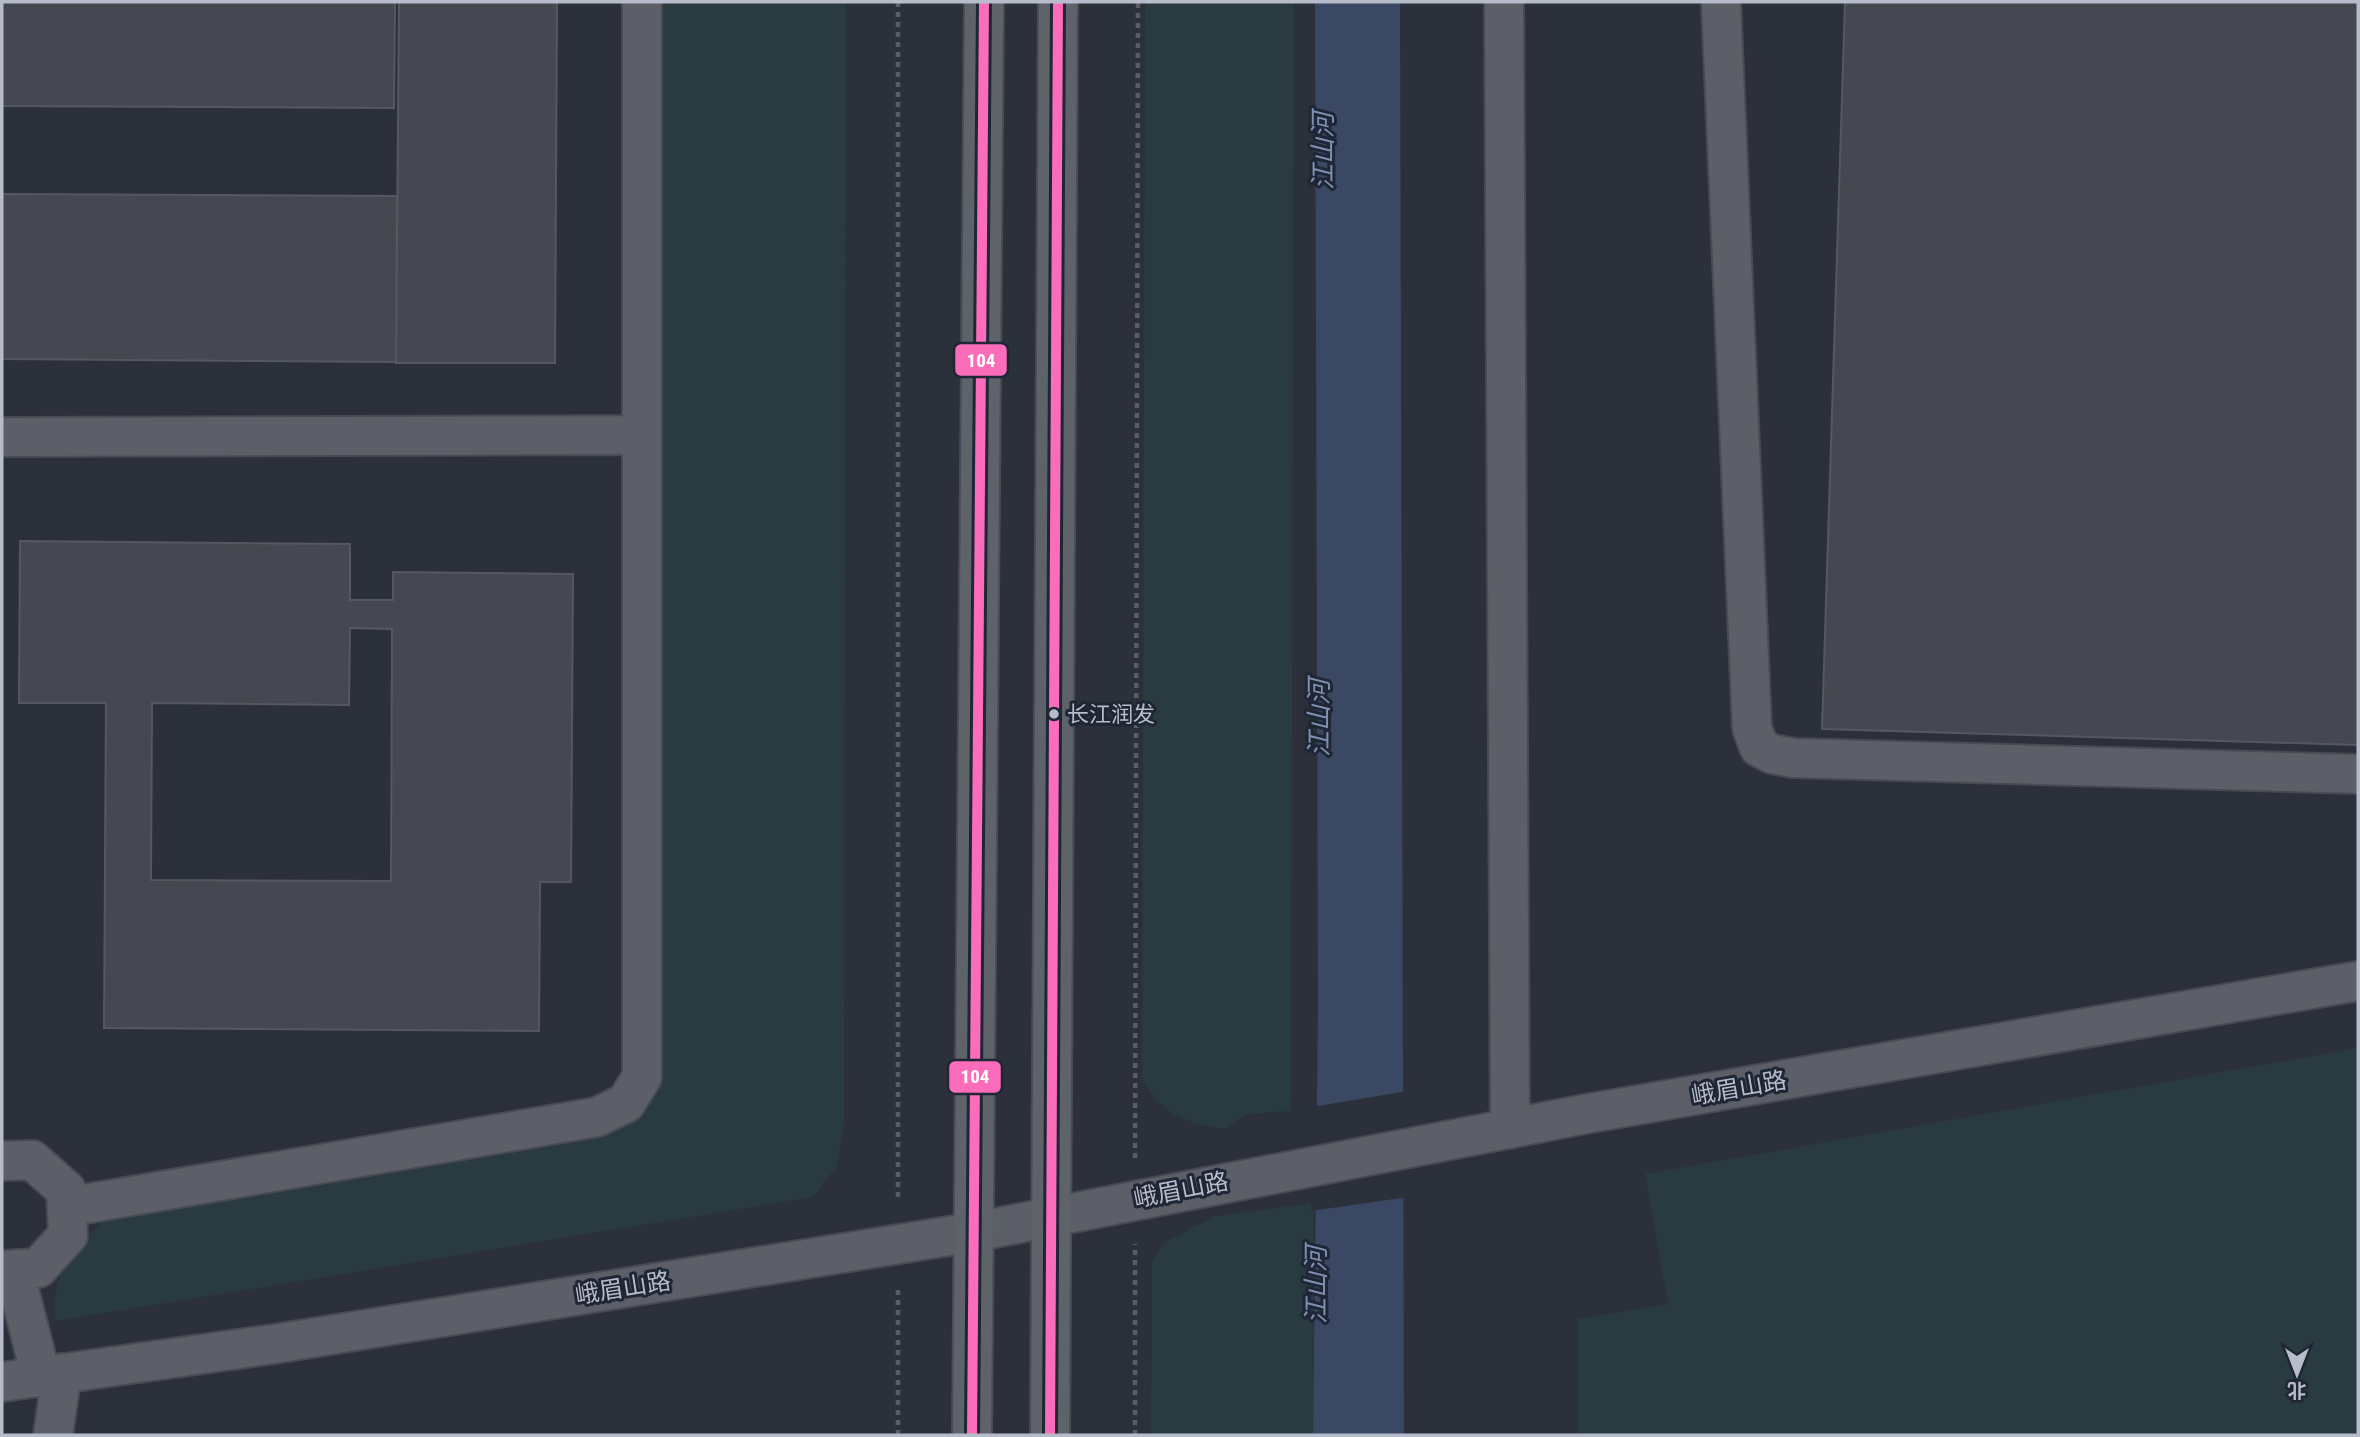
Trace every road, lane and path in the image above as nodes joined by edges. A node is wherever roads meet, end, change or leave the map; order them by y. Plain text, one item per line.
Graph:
1 (642, 2) edge
2 (898, 2) edge
3 (984, 2) edge
4 (1058, 2) edge
5 (1138, 2) edge
6 (1504, 2) edge
7 (1721, 2) edge
8 (642, 436) junction
9 (2, 437) edge
10 (2358, 775) edge
11 (2358, 981) edge
12 (1510, 1129) junction
13 (2, 1161) edge
14 (1135, 1200) junction
15 (67, 1207) junction
16 (1051, 1216) junction
17 (974, 1232) junction
18 (898, 1245) junction
19 (8, 1270) edge
20 (52, 1375) junction
21 (2, 1382) edge
22 (53, 1435) edge
23 (898, 1435) edge
24 (972, 1435) edge
25 (1050, 1435) edge
26 (1135, 1435) edge

1 - 8 street
2 - 18 path
3 - 17 main road
4 - 16 main road
5 - 14 path
6 - 12 street
7 - 10 street
8 - 9 street
8 - 15 street
11 - 12 street, 峨眉山路
12 - 14 street, 峨眉山路
13 - 15 street
14 - 16 street, 峨眉山路
14 - 26 path
15 - 19 street
16 - 17 street, 峨眉山路
16 - 25 main road
17 - 18 street, 峨眉山路
17 - 24 main road
18 - 20 street, 峨眉山路
18 - 23 path
19 - 20 street
20 - 21 street, 峨眉山路
20 - 22 street

